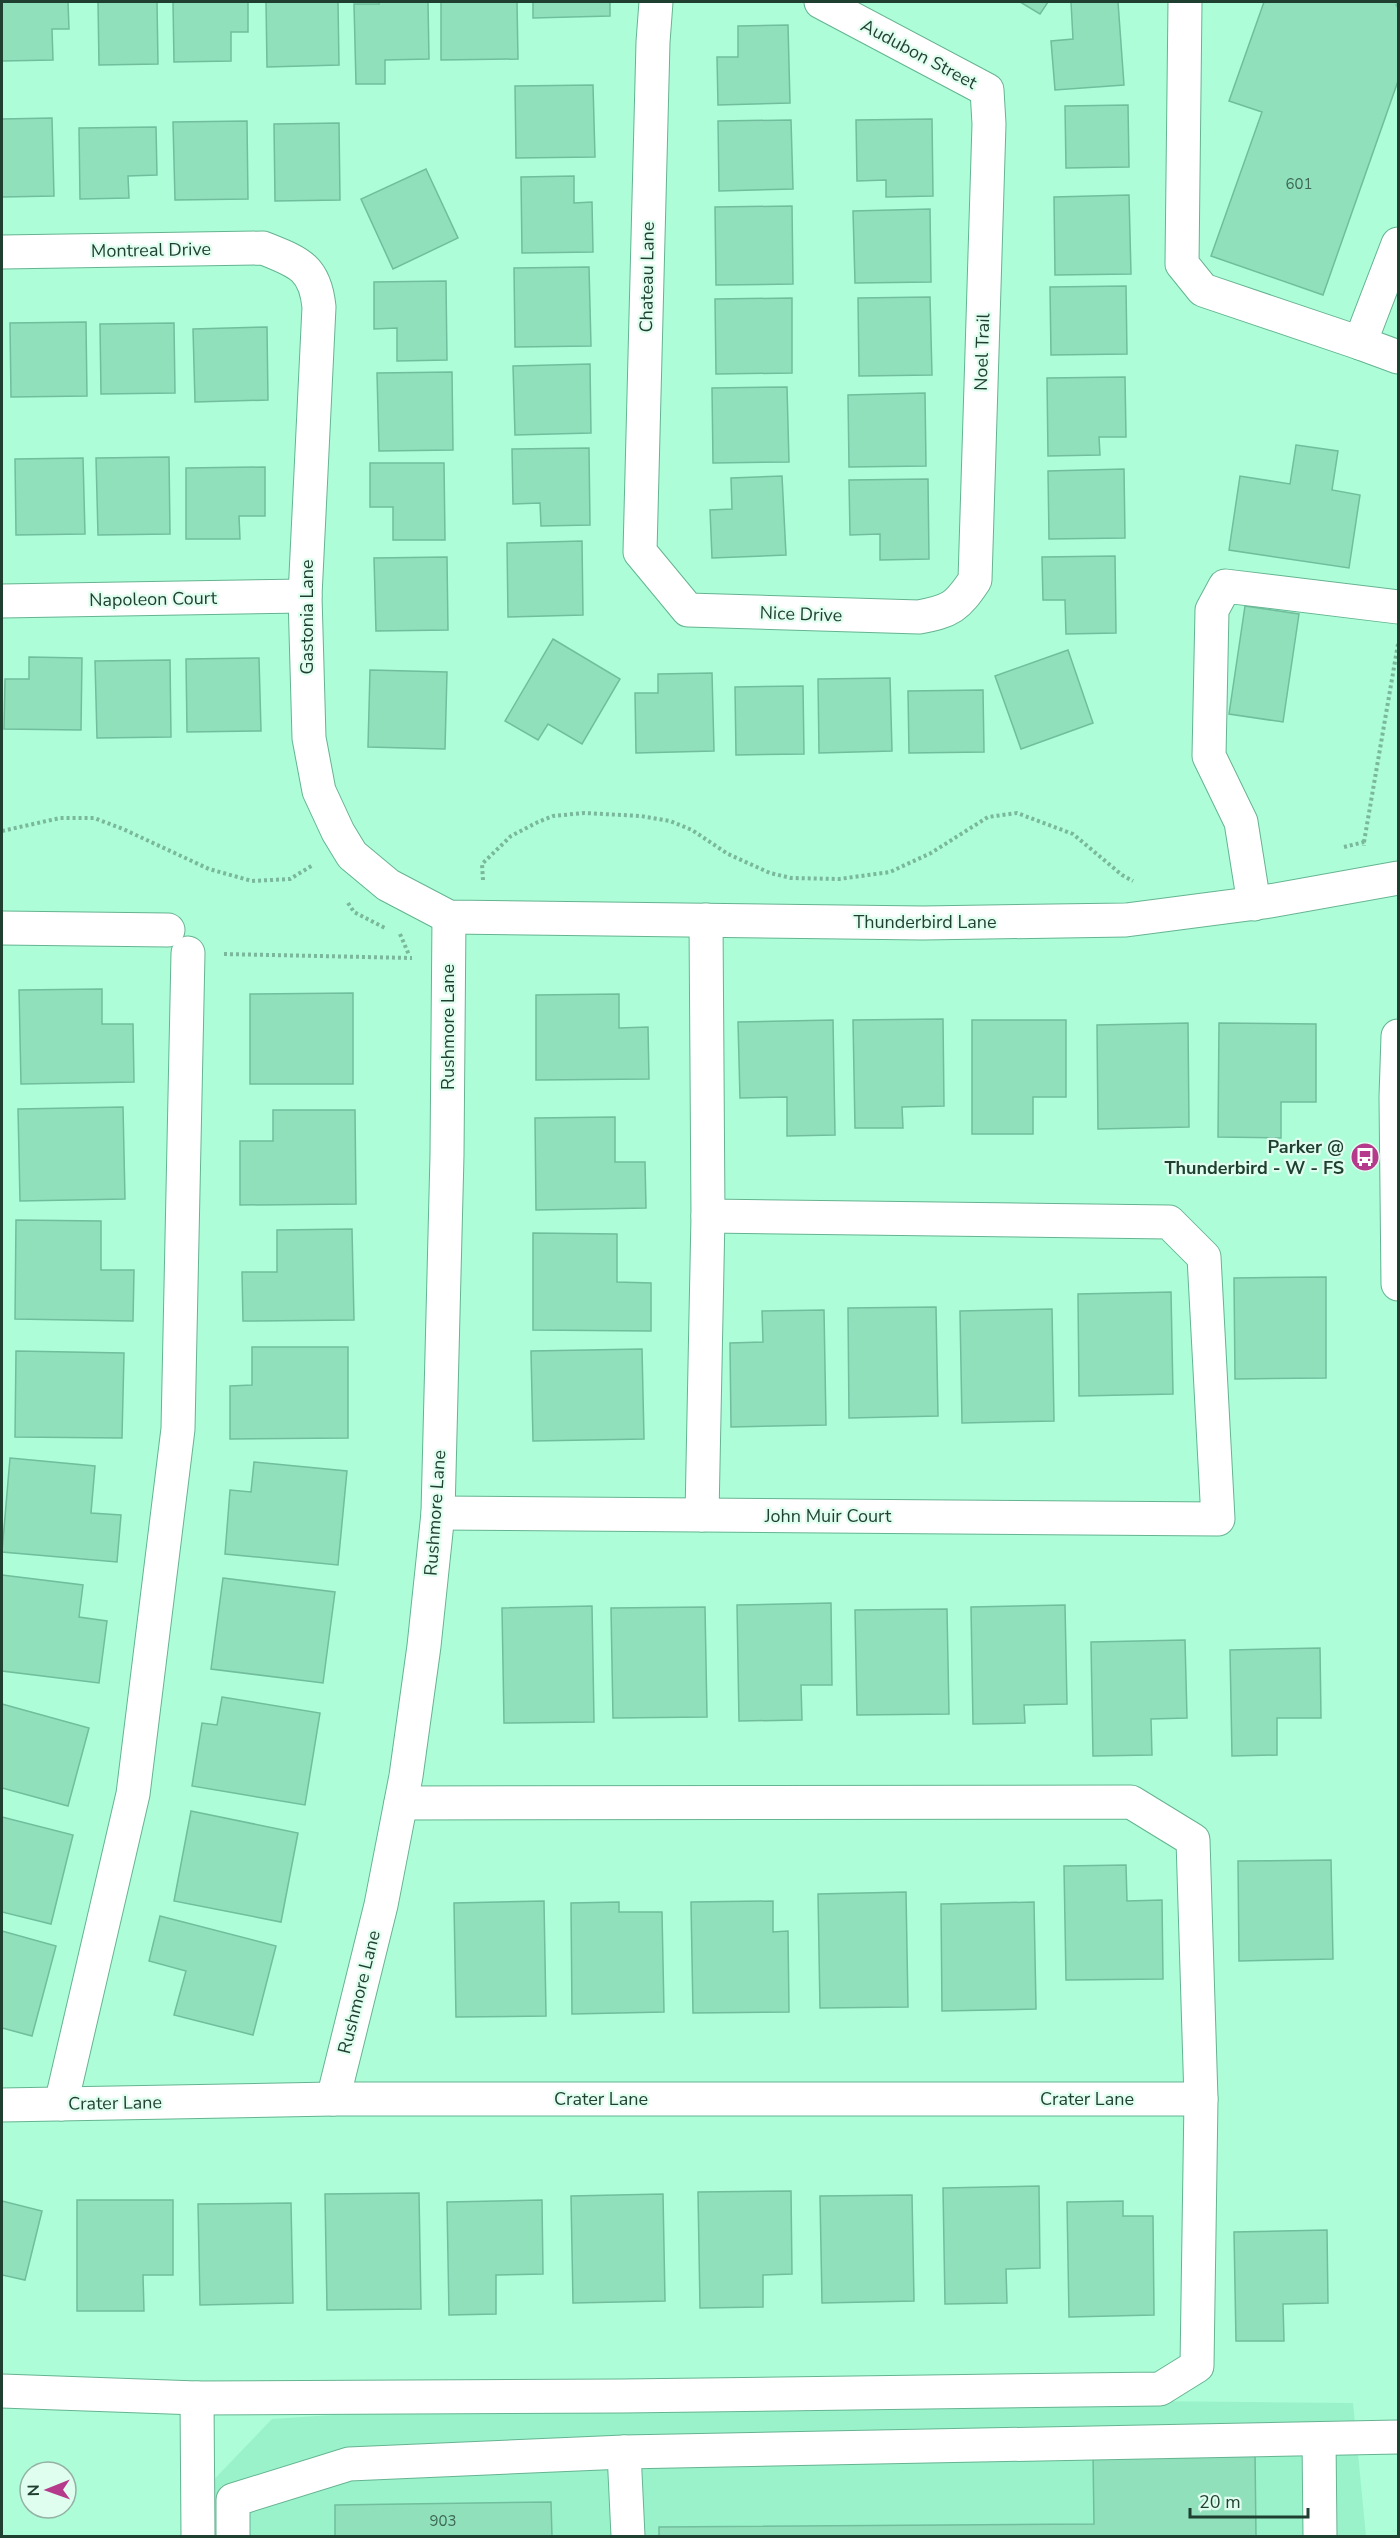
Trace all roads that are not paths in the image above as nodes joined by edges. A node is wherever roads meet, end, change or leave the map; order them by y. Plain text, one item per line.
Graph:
1 (656, 2) edge
2 (822, 2) edge
3 (1185, 2) edge
4 (989, 124) joint
5 (1398, 244) edge
6 (2, 252) edge
7 (297, 262) joint
8 (1360, 343) junction
9 (1398, 357) edge
10 (640, 552) joint
11 (975, 580) joint
12 (305, 596) junction
13 (2, 601) edge
14 (1398, 607) edge
15 (1398, 878) edge
16 (1254, 904) junction
17 (449, 917) junction
18 (706, 921) junction
19 (2, 928) edge
20 (1398, 1036) edge
21 (708, 1216) junction
22 (1398, 1284) edge
23 (438, 1513) junction
24 (702, 1515) junction
25 (401, 1803) junction
26 (333, 2099) junction
27 (1201, 2099) junction
28 (61, 2104) junction
29 (2, 2105) edge
30 (2, 2391) edge
31 (197, 2398) junction
32 (1398, 2437) edge
33 (1319, 2439) junction
34 (624, 2452) junction
35 (198, 2536) edge
36 (233, 2536) edge
37 (628, 2536) edge
38 (1320, 2536) edge

1 - 10 street, Chateau Lane
2 - 4 street, Audubon Street
3 - 8 street
4 - 11 street, Noel Trail
5 - 8 street
6 - 7 street, Montreal Drive
7 - 12 street, Gastonia Lane
8 - 9 street
10 - 11 street, Nice Drive
12 - 13 street, Napoleon Court
12 - 17 street, Gastonia Lane
14 - 16 street
15 - 16 street, Thunderbird Lane
16 - 18 street, Thunderbird Lane
17 - 18 street, Thunderbird Lane
17 - 23 street, Rushmore Lane
18 - 21 street
19 - 28 street
20 - 22 street
21 - 24 street
21 - 24 street, John Muir Court
23 - 24 street, John Muir Court
23 - 25 street, Rushmore Lane
25 - 26 street, Rushmore Lane
25 - 27 street
26 - 27 street, Crater Lane
26 - 28 street, Crater Lane
27 - 31 street
28 - 29 street, Crater Lane
30 - 31 street
31 - 35 street
32 - 33 street
33 - 34 street
33 - 38 street
34 - 36 street
34 - 37 street

